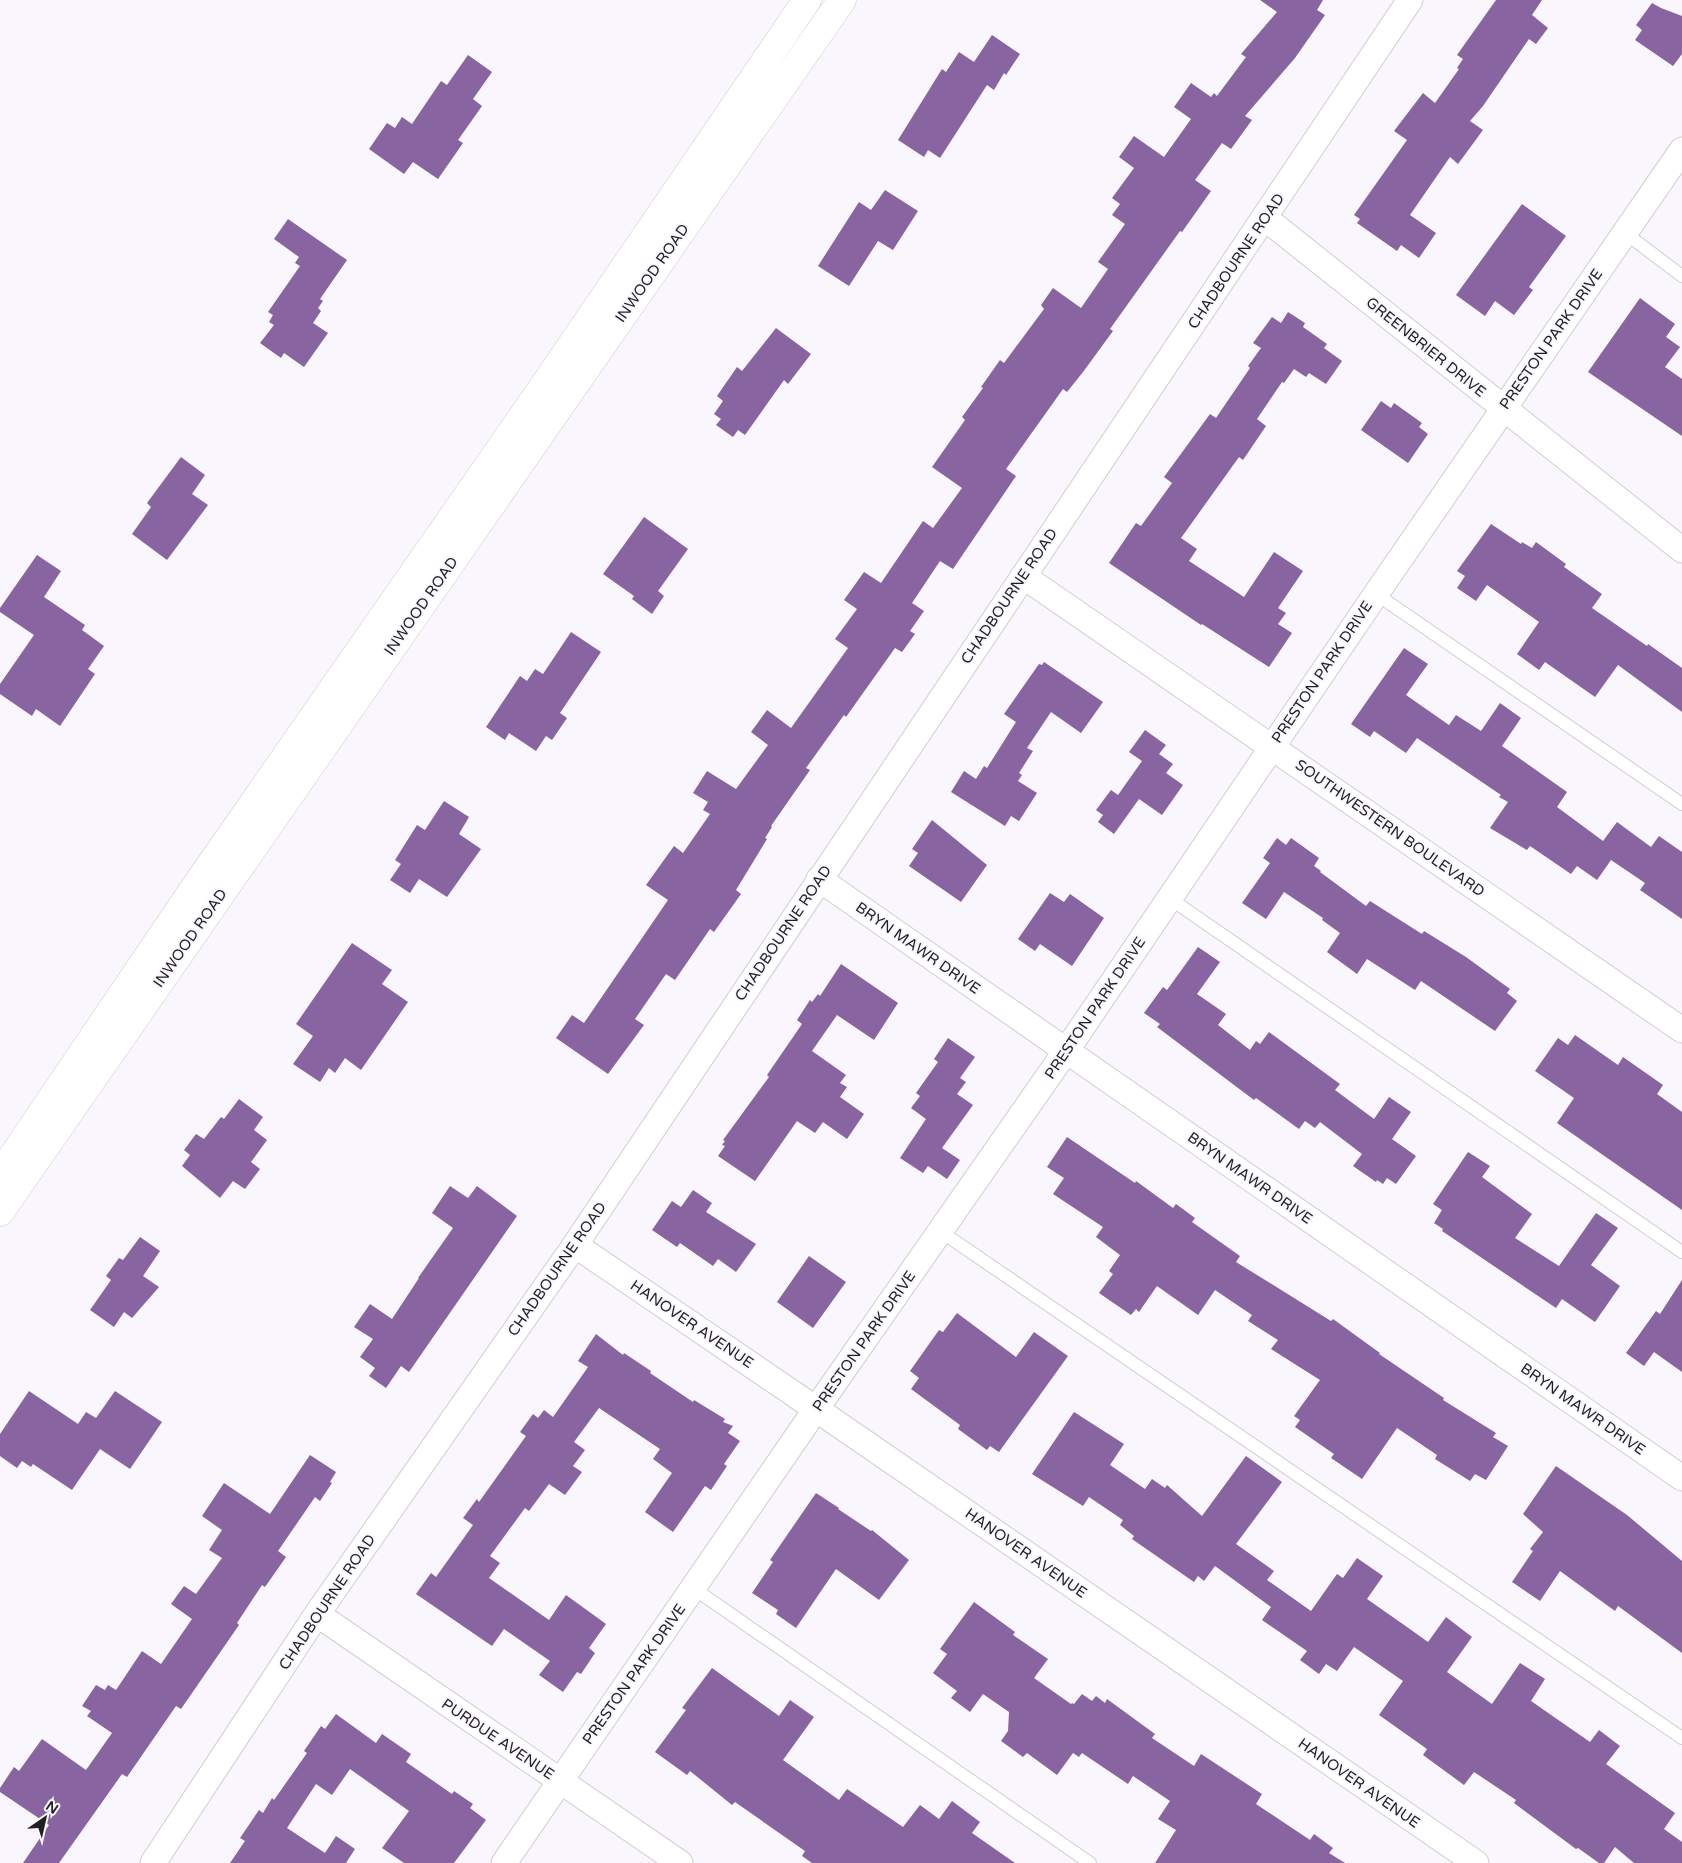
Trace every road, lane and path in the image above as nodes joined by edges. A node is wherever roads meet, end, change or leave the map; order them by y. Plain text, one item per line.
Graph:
1 (807, 0) edge
2 (842, 0) edge
3 (1410, 0) edge
4 (1682, 150) edge
5 (1265, 218) junction
6 (1624, 233) junction
7 (1682, 276) edge
8 (551, 397) junction
9 (1503, 408) junction
10 (1682, 550) edge
11 (1022, 576) junction
12 (1376, 594) junction
13 (1272, 746) junction
14 (1682, 804) edge
15 (237, 849) junction
16 (819, 879) junction
17 (1169, 898) junction
18 (1682, 1030) edge
19 (1066, 1051) junction
20 (0, 1175) edge
21 (0, 1212) edge
22 (940, 1231) junction
23 (574, 1245) junction
24 (1682, 1252) edge
25 (816, 1409) junction
26 (1682, 1478) edge
27 (694, 1588) junction
28 (317, 1614) junction
29 (1682, 1738) edge
30 (560, 1781) junction
31 (153, 1863) edge
32 (504, 1863) edge
33 (680, 1863) edge
34 (1090, 1863) edge
35 (1476, 1863) edge

1 - 8 main road, INWOOD ROAD
2 - 8 main road, INWOOD ROAD
3 - 5 street, CHADBOURNE ROAD
4 - 6 street, PRESTON PARK DRIVE
5 - 9 street, GREENBRIER DRIVE
5 - 11 street, CHADBOURNE ROAD
6 - 7 lane
6 - 9 street, PRESTON PARK DRIVE
8 - 15 main road, INWOOD ROAD
9 - 10 street, GREENBRIER DRIVE
9 - 12 street, PRESTON PARK DRIVE
11 - 13 street, SOUTHWESTERN BOULEVARD
11 - 16 street, CHADBOURNE ROAD
12 - 13 street, PRESTON PARK DRIVE
12 - 14 lane
13 - 17 street, PRESTON PARK DRIVE
13 - 18 street, SOUTHWESTERN BOULEVARD
15 - 20 main road, INWOOD ROAD
15 - 21 main road, INWOOD ROAD
16 - 19 street, BRYN MAWR DRIVE
16 - 23 street, CHADBOURNE ROAD
17 - 19 street, PRESTON PARK DRIVE
17 - 24 lane
19 - 22 street, PRESTON PARK DRIVE
19 - 26 street, BRYN MAWR DRIVE
22 - 25 street, PRESTON PARK DRIVE
22 - 29 lane
23 - 25 street, HANOVER AVENUE
23 - 28 street, CHADBOURNE ROAD
25 - 27 street, PRESTON PARK DRIVE
25 - 35 street, HANOVER AVENUE
27 - 30 street, PRESTON PARK DRIVE
27 - 34 lane
28 - 30 street, PURDUE AVENUE
28 - 31 street, CHADBOURNE ROAD
30 - 32 street, PRESTON PARK DRIVE
30 - 33 street, PURDUE AVENUE

